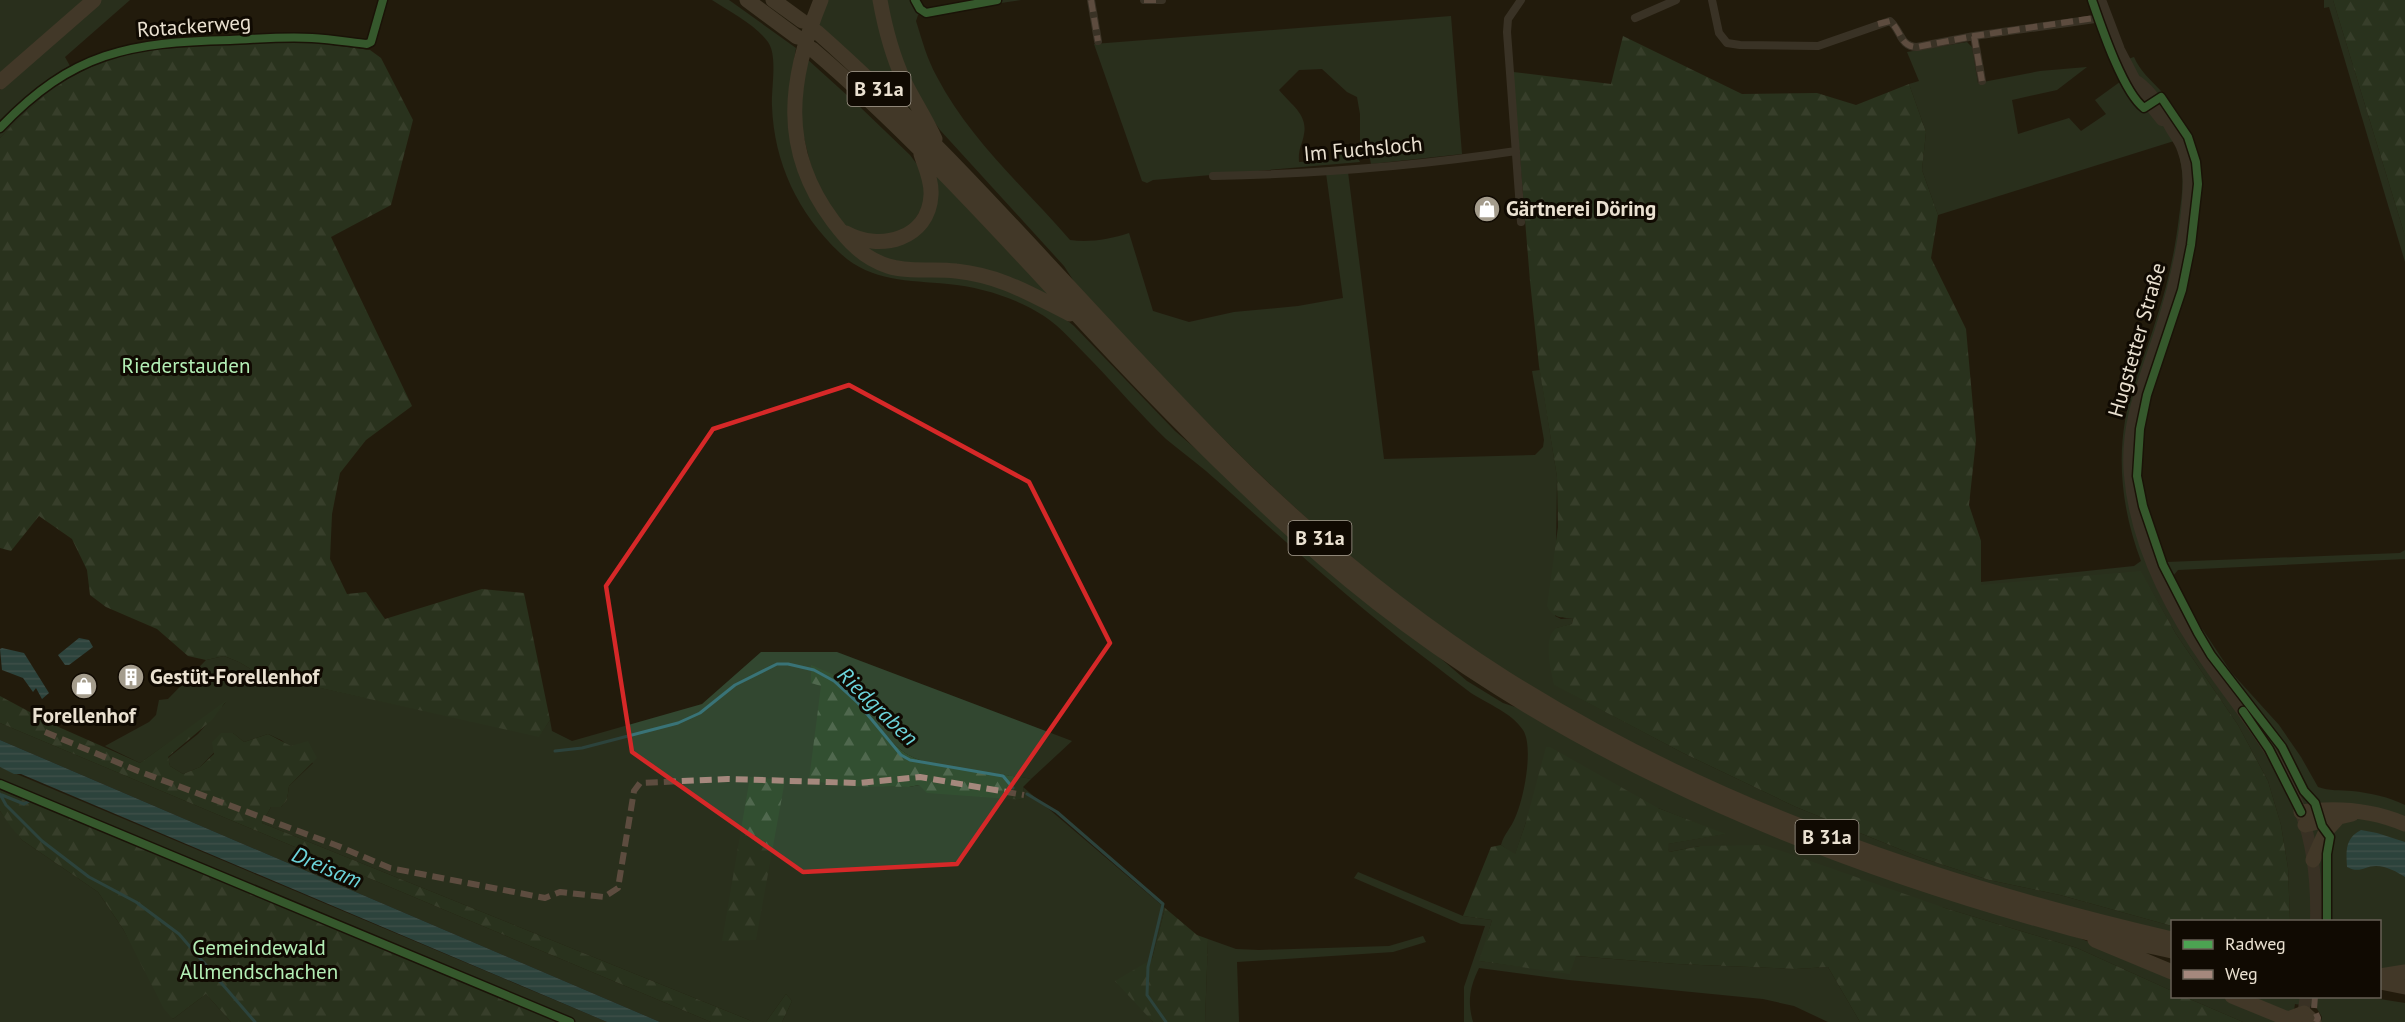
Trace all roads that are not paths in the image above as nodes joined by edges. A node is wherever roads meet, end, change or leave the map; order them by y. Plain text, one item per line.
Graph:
1 (94, 0) edge
2 (383, 0) edge
3 (747, 0) edge
4 (773, 0) edge
5 (880, 0) edge
6 (1090, 0) edge
7 (1144, 0) edge
8 (1162, 0) edge
9 (1520, 0) edge
10 (1676, 0) edge
11 (1712, 0) edge
12 (2100, 0) edge
13 (820, 2) edge
14 (2106, 16) junction
15 (1635, 18) dead end
16 (802, 21) dead end
17 (817, 32) dead end
18 (1974, 36) junction
19 (797, 37) dead end
20 (1098, 41) dead end
21 (812, 49) dead end
22 (1982, 81) dead end
23 (0, 82) edge
24 (0, 128) edge
25 (939, 147) junction
26 (919, 148) junction
27 (1516, 151) junction
28 (1213, 176) dead end
29 (1521, 222) dead end
30 (839, 229) junction
31 (1081, 320) junction
32 (2358, 812) junction
33 (2303, 819) junction
34 (2337, 819) junction
35 (2405, 824) edge
36 (2313, 860) junction
37 (2316, 920) edge
38 (2070, 929) junction
39 (2171, 939) edge
40 (2171, 951) edge
41 (2171, 972) edge
42 (2405, 972) edge
43 (2381, 976) edge
44 (2381, 982) edge
45 (2405, 987) edge
46 (2381, 993) edge
47 (2405, 997) edge
48 (2241, 998) edge
49 (2302, 1012) edge

1 - 23 highway
2 - 24 street, Rotackerweg
3 - 19 highway
4 - 16 highway
5 - 25 highway
6 - 20 street
7 - 8 street
9 - 27 street
10 - 15 street
11 - 18 street
12 - 14 street, Hugstetter Straße
13 - 30 highway
14 - 18 street
14 - 33 street, Hugstetter Straße
17 - 25 highway, B 31a
18 - 22 street
21 - 26 highway, B 31a
25 - 39 highway, B 31a
26 - 30 highway
26 - 31 highway, B 31a
27 - 28 street, Im Fuchsloch
27 - 29 street
30 - 31 highway
31 - 38 highway, B 31a
32 - 33 highway
32 - 34 highway
32 - 35 highway
33 - 34 highway
33 - 36 street, Hugstetter Straße
34 - 36 highway
36 - 37 street, Hugstetter Straße
38 - 40 highway, B 31a
38 - 41 highway
42 - 43 highway
44 - 45 highway
46 - 47 highway
48 - 49 highway

